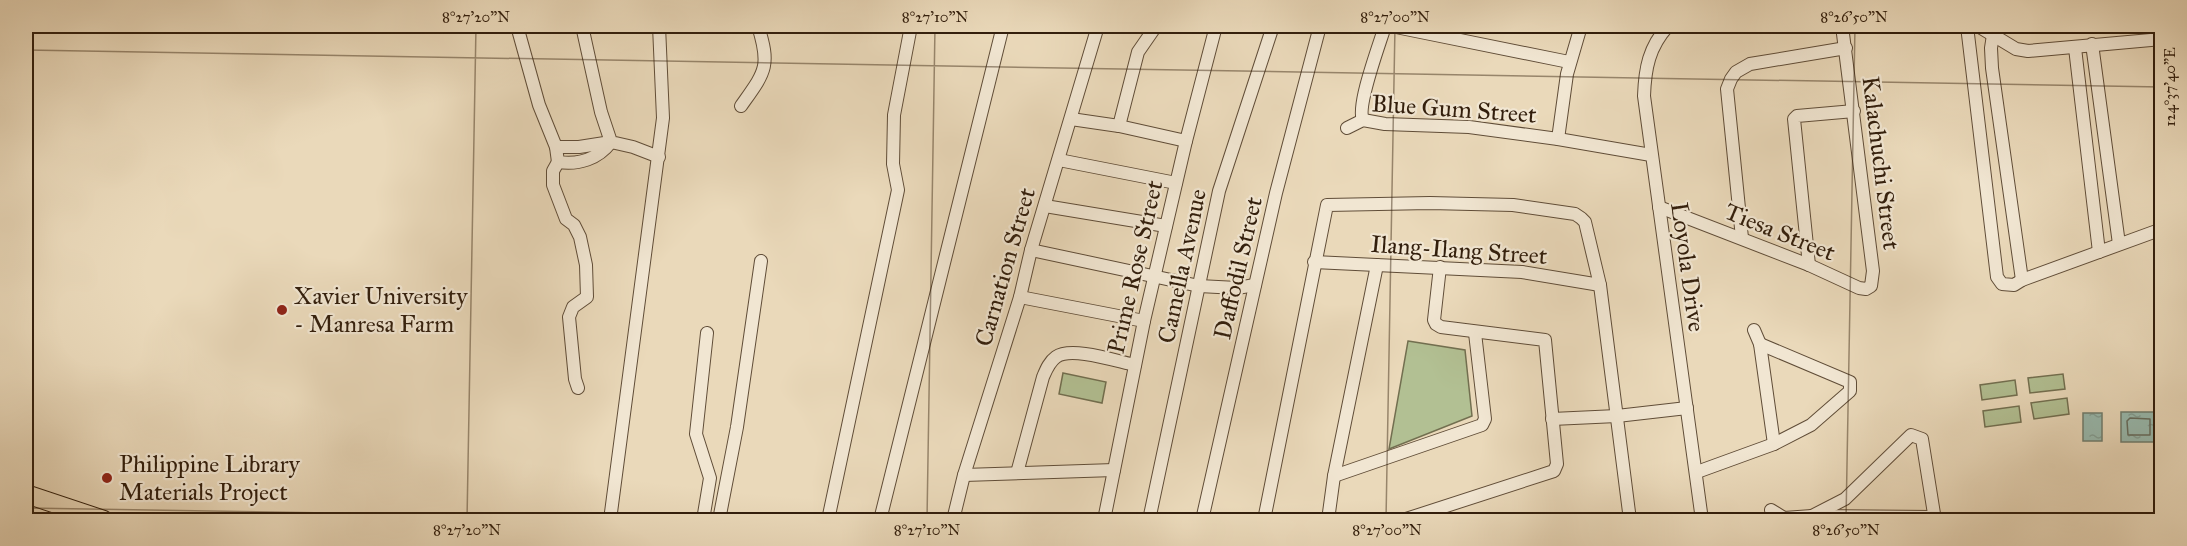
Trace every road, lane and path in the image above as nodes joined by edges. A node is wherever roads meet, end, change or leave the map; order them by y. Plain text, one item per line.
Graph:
1 (517, 26) edge
2 (582, 26) edge
3 (659, 26) edge
4 (758, 26) edge
5 (911, 26) edge
6 (1003, 26) edge
7 (1098, 26) edge
8 (1156, 26) edge
9 (1215, 26) edge
10 (1274, 26) edge
11 (1320, 26) edge
12 (1385, 26) edge
13 (1391, 26) edge
14 (1581, 26) edge
15 (1668, 26) edge
16 (1842, 26) edge
17 (1967, 26) edge
18 (1978, 26) edge
19 (1993, 35) junction
20 (2162, 39) edge
21 (2092, 44) junction
22 (1845, 48) junction
23 (2075, 48) junction
24 (1569, 62) junction
25 (741, 106) dead end
26 (1854, 111) junction
27 (1071, 118) junction
28 (1364, 120) junction
29 (1119, 126) junction
30 (1347, 128) dead end
31 (1558, 139) junction
32 (1186, 141) junction
33 (611, 142) junction
34 (556, 147) junction
35 (1651, 155) junction
36 (659, 157) junction
37 (1059, 160) junction
38 (558, 162) junction
39 (1176, 183) junction
40 (1045, 206) junction
41 (1659, 207) junction
42 (1166, 226) junction
43 (2162, 229) edge
44 (1742, 238) junction
45 (2119, 244) junction
46 (1031, 250) junction
47 (2099, 252) junction
48 (761, 261) dead end
49 (1314, 262) junction
50 (1377, 265) junction
51 (1809, 265) junction
52 (1440, 267) junction
53 (1873, 271) joint
54 (1154, 276) junction
55 (2022, 280) junction
56 (1255, 285) junction
57 (1600, 285) junction
58 (1199, 286) junction
59 (1020, 297) junction
60 (1144, 321) junction
61 (1754, 330) dead end
62 (707, 333) dead end
63 (1475, 333) junction
64 (1760, 344) junction
65 (1135, 365) junction
66 (578, 388) dead end
67 (1687, 408) junction
68 (1617, 416) junction
69 (1552, 419) junction
70 (1774, 444) junction
71 (1114, 470) junction
72 (1697, 472) junction
73 (1017, 473) junction
74 (963, 476) junction
75 (1334, 476) junction
76 (26, 494) edge
77 (1771, 510) dead end
78 (1812, 516) junction
79 (1784, 519) edge
80 (1935, 519) edge
81 (104, 520) edge
82 (610, 520) edge
83 (704, 520) edge
84 (719, 520) edge
85 (828, 520) edge
86 (880, 520) edge
87 (953, 520) edge
88 (1104, 520) edge
89 (1149, 520) edge
90 (1202, 520) edge
91 (1264, 520) edge
92 (1328, 520) edge
93 (1403, 520) edge
94 (1630, 520) edge
95 (1702, 520) edge

1 - 34 street
2 - 33 street
3 - 36 street
4 - 25 street
5 - 85 street
6 - 86 street
7 - 27 street, Carnation Street
8 - 29 street
9 - 32 street, Prime Rose Street
10 - 58 street, Camella Avenue
11 - 56 street, Daffodil Street
12 - 28 street
13 - 24 street
14 - 24 street
15 - 35 street, Loyola Drive
16 - 22 street, Kalachuchi Street
17 - 55 street
18 - 19 street
19 - 23 street
19 - 55 street
20 - 21 street
21 - 23 street
21 - 45 street
22 - 26 street, Kalachuchi Street
22 - 44 street
23 - 47 street
24 - 31 street
26 - 51 street
26 - 53 street, Kalachuchi Street
27 - 29 street
27 - 37 street, Carnation Street
28 - 30 street, Blue Gum Street
28 - 31 street, Blue Gum Street
29 - 32 street
31 - 35 street, Blue Gum Street
32 - 39 street, Prime Rose Street
33 - 34 street
33 - 36 street
33 - 38 street
34 - 38 street
35 - 41 street, Loyola Drive
36 - 82 street
37 - 39 street
37 - 40 street, Carnation Street
38 - 66 street
39 - 42 street, Prime Rose Street
40 - 42 street
40 - 46 street, Carnation Street
41 - 44 street, Tiesa Street
41 - 67 street, Loyola Drive
42 - 54 street, Prime Rose Street
43 - 45 street
44 - 51 street, Tiesa Street
45 - 47 street
46 - 54 street
46 - 59 street, Carnation Street
47 - 55 street
48 - 84 street
49 - 50 street, Ilang-Ilang Street
49 - 57 street
49 - 91 street
50 - 52 street, Ilang-Ilang Street
50 - 75 street
51 - 53 street, Tiesa Street
52 - 57 street, Ilang-Ilang Street
52 - 63 street
54 - 58 street
54 - 60 street, Prime Rose Street
56 - 58 street
56 - 90 street, Daffodil Street
57 - 68 street
58 - 89 street, Camella Avenue
59 - 60 street
59 - 74 street, Carnation Street
60 - 65 street, Prime Rose Street
61 - 64 street
62 - 83 street
63 - 69 street
63 - 75 street
64 - 70 street
64 - 70 street
65 - 71 street, Prime Rose Street
65 - 73 street
67 - 68 street
67 - 72 street, Loyola Drive
68 - 69 street
68 - 94 street
69 - 93 street
70 - 72 street
71 - 73 street
71 - 88 street, Prime Rose Street
72 - 95 street, Loyola Drive
73 - 74 street
74 - 87 street, Carnation Street
75 - 92 street
76 - 81 main road
77 - 79 street
78 - 79 street
78 - 80 street
78 - 80 street

